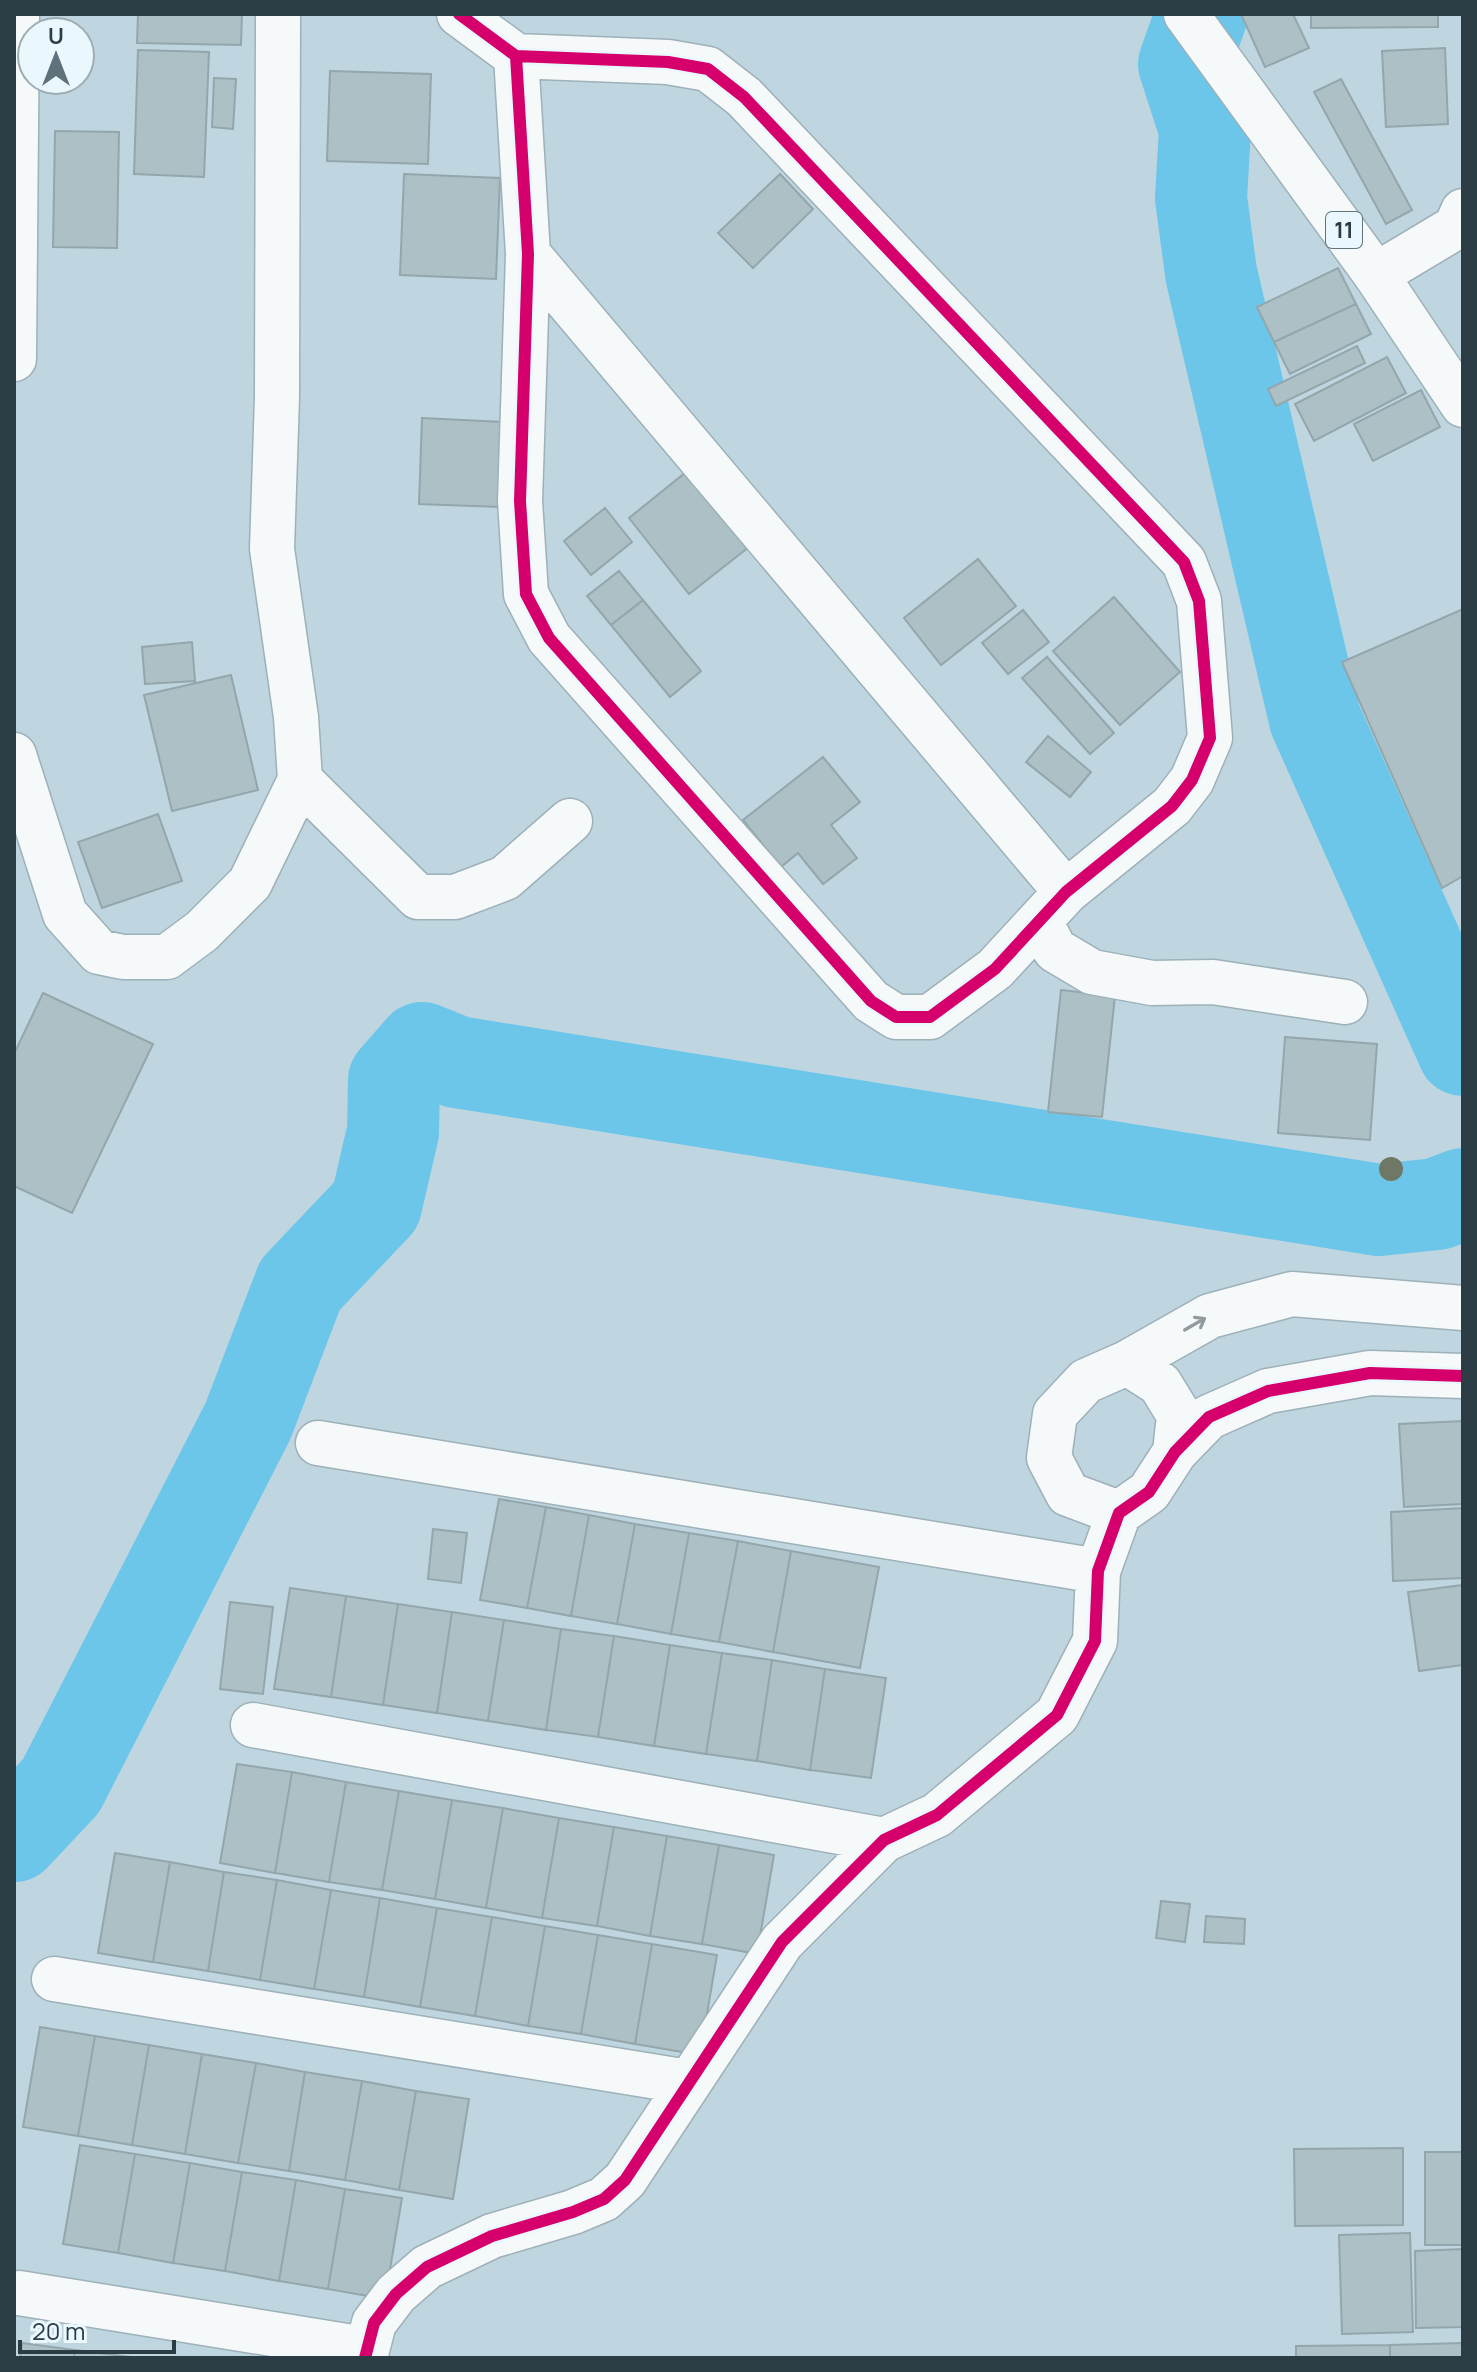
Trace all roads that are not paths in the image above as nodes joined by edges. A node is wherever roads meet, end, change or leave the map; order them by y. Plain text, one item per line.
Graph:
1 (17, 14) edge
2 (278, 14) edge
3 (459, 14) edge
4 (1186, 14) edge
5 (516, 56) junction
6 (1463, 211) edge
7 (528, 254) junction
8 (1376, 275) junction
9 (14, 359) edge
10 (1463, 405) edge
11 (14, 755) edge
12 (300, 780) junction
13 (570, 821) dead end
14 (1053, 907) junction
15 (1345, 1002) dead end
16 (1463, 1308) edge
17 (1127, 1363) junction
18 (1463, 1376) edge
19 (318, 1443) dead end
20 (1175, 1452) junction
21 (1119, 1513) junction
22 (1098, 1571) junction
23 (253, 1725) dead end
24 (884, 1840) junction
25 (54, 1979) dead end
26 (688, 2082) junction
27 (19, 2293) dead end
28 (365, 2354) edge

1 - 9 main road
2 - 12 main road
3 - 5 main road
4 - 8 main road, 11
5 - 7 main road
5 - 14 main road
6 - 8 main road
7 - 14 main road
7 - 14 main road
8 - 10 main road, 11
11 - 12 main road
12 - 13 main road
14 - 15 main road
17 -> 16 main road
17 - 20 main road
17 - 21 main road
18 - 20 main road
19 - 22 main road
20 - 21 main road
21 - 22 main road
22 - 24 main road
23 - 24 main road
24 - 26 main road
25 - 26 main road
26 - 28 main road
27 - 28 main road

